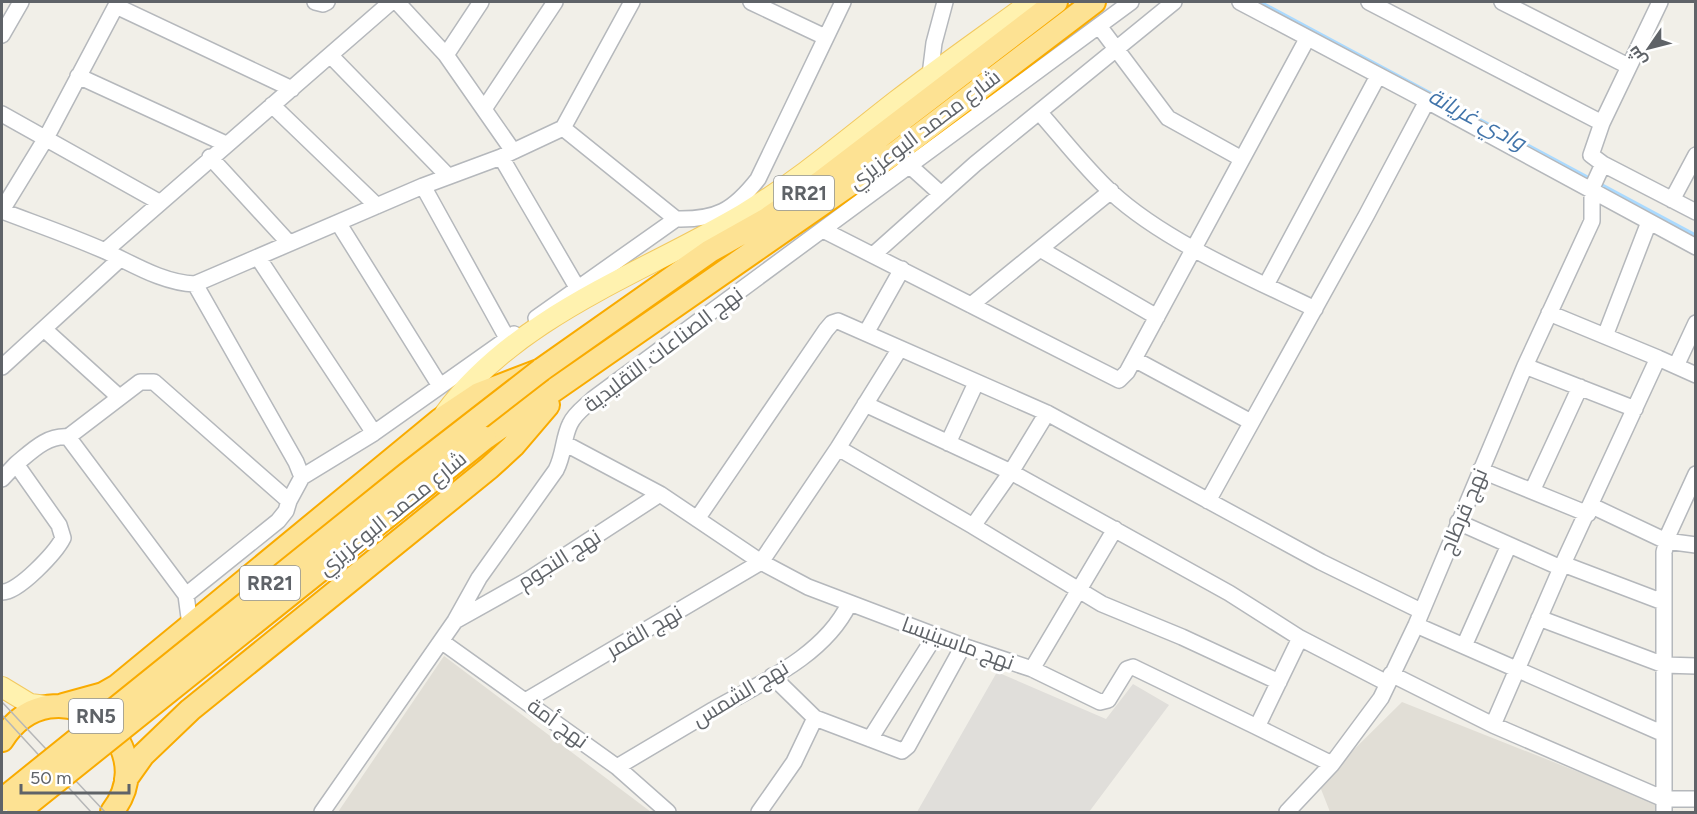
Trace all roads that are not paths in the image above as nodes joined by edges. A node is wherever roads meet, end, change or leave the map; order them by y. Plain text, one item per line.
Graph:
1 (21, 2) edge
2 (315, 2) edge
3 (327, 2) edge
4 (391, 2) edge
5 (397, 2) edge
6 (481, 2) edge
7 (555, 2) edge
8 (632, 2) edge
9 (751, 2) edge
10 (843, 2) edge
11 (945, 2) edge
12 (1031, 2) edge
13 (1056, 2) edge
14 (1094, 2) edge
15 (1131, 2) edge
16 (1174, 2) edge
17 (1240, 2) edge
18 (1369, 2) edge
19 (1502, 2) edge
20 (117, 4) edge
21 (1654, 4) edge
22 (1099, 26) junction
23 (2, 35) edge
24 (825, 37) junction
25 (1307, 39) junction
26 (1117, 49) junction
27 (446, 55) junction
28 (330, 56) junction
29 (1628, 66) junction
30 (78, 76) junction
31 (1378, 76) junction
32 (928, 87) junction
33 (292, 89) junction
34 (1426, 101) junction
35 (272, 105) junction
36 (484, 109) junction
37 (1040, 113) junction
38 (2, 114) edge
39 (1602, 123) junction
40 (562, 128) junction
41 (46, 138) junction
42 (226, 144) junction
43 (507, 154) junction
44 (1695, 155) edge
45 (210, 157) junction
46 (1242, 159) junction
47 (910, 166) junction
48 (1601, 167) junction
49 (448, 176) junction
50 (423, 186) junction
51 (1592, 188) junction
52 (1111, 191) junction
53 (941, 194) junction
54 (1672, 200) junction
55 (159, 202) junction
56 (376, 206) junction
57 (2, 210) edge
58 (1695, 212) edge
59 (676, 219) junction
60 (1649, 222) junction
61 (339, 224) junction
62 (823, 230) junction
63 (289, 243) junction
64 (1695, 247) edge
65 (1194, 248) junction
66 (1040, 249) junction
67 (105, 251) junction
68 (873, 255) junction
69 (120, 259) junction
70 (259, 259) junction
71 (902, 269) junction
72 (195, 284) junction
73 (1266, 285) junction
74 (578, 288) junction
75 (971, 305) junction
76 (1315, 309) junction
77 (1549, 313) junction
78 (1157, 316) junction
79 (1695, 323) edge
80 (44, 329) junction
81 (866, 333) junction
82 (1605, 336) junction
83 (507, 338) junction
84 (899, 350) junction
85 (1658, 358) junction
86 (1134, 359) junction
87 (1526, 366) junction
88 (1676, 366) junction
89 (2, 367) edge
90 (541, 370) junction
91 (1695, 375) edge
92 (574, 376) junction
93 (976, 383) junction
94 (440, 386) junction
95 (1580, 387) junction
96 (118, 396) junction
97 (865, 404) junction
98 (1635, 410) junction
99 (1047, 413) junction
100 (440, 420) junction
101 (1251, 422) junction
102 (374, 433) junction
103 (68, 437) junction
104 (948, 443) junction
105 (566, 444) junction
106 (838, 448) junction
107 (16, 464) junction
108 (1480, 470) junction
109 (1011, 472) junction
110 (1695, 474) edge
111 (302, 477) junction
112 (2, 479) edge
113 (1532, 491) junction
114 (660, 494) junction
115 (289, 501) junction
116 (1208, 501) junction
117 (1590, 510) junction
118 (697, 519) junction
119 (1458, 522) junction
120 (973, 526) junction
121 (1115, 529) junction
122 (1666, 542) junction
123 (1509, 545) junction
124 (1695, 546) edge
125 (761, 562) junction
126 (1562, 566) junction
127 (2, 592) edge
128 (1080, 592) junction
129 (186, 595) junction
130 (1663, 602) junction
131 (849, 604) junction
132 (1418, 618) junction
133 (1539, 618) junction
134 (455, 621) junction
135 (190, 625) junction
136 (935, 636) junction
137 (1300, 638) junction
138 (441, 641) junction
139 (963, 646) junction
140 (1464, 646) junction
141 (1664, 665) junction
142 (1695, 666) edge
143 (1516, 668) junction
144 (1032, 669) junction
145 (772, 676) junction
146 (1389, 679) junction
147 (1279, 682) junction
148 (2, 687) edge
149 (527, 700) junction
150 (55, 706) junction
151 (814, 718) junction
152 (1493, 725) junction
153 (1257, 727) junction
154 (1664, 734) junction
155 (870, 739) junction
156 (2, 740) edge
157 (1332, 764) junction
158 (617, 767) junction
159 (1695, 799) edge
160 (121, 800) edge
161 (2, 801) edge
162 (1664, 806) edge
163 (8, 813) edge
164 (18, 813) edge
165 (322, 813) edge
166 (668, 813) edge
167 (759, 813) edge
168 (1287, 813) edge

1 - 23 street
2 - 3 street
4 - 28 street
5 - 27 street
6 - 27 street
7 - 36 street
8 - 40 street
9 - 24 street
10 - 24 street
11 - 32 street
12 - 32 main road
13 - 32 highway, شارع محمد البوعزيزي / RR21
14 - 92 highway, شارع محمد البوعزيزي / RR21
15 - 22 street, نهج الصناعات التقليدية
16 - 26 street
17 - 25 street
18 - 39 street
19 - 29 street
20 - 30 street
20 - 33 street
21 - 29 street
22 - 26 street
22 - 47 street, نهج الصناعات التقليدية
24 - 59 street
25 - 31 street
25 - 46 street
26 - 37 street
26 - 46 street
27 - 36 street
28 - 33 street
28 - 49 street
29 - 39 street
30 - 41 street
30 - 42 street
31 - 34 street
31 - 73 street
32 - 90 highway, شارع محمد البوعزيزي / RR21
32 - 100 main road
33 - 35 street
34 - 51 street
34 - 76 street
35 - 42 street
35 - 56 street
36 - 43 street
37 - 52 street
37 - 53 street
38 - 41 street
39 - 48 street
40 - 43 street
40 - 59 street
41 - 55 street
41 - 57 street
42 - 45 street
43 - 49 street
43 - 74 street
44 - 54 street
45 - 55 street
45 - 63 street
46 - 65 street
47 - 53 street
47 - 62 street, نهج الصناعات التقليدية
48 - 51 street
48 - 54 street
49 - 50 street
50 - 56 street
50 - 83 street
51 - 60 street
51 - 77 street, نهج قرطاج
52 - 65 street
52 - 66 street
53 - 68 street
54 - 58 street
55 - 67 street
56 - 61 street
57 - 67 street
59 - 74 street
60 - 64 street
60 - 82 street
61 - 63 street
61 - 94 street
62 - 68 street
62 - 105 street, نهج الصناعات التقليدية
63 - 70 street
65 - 73 street
65 - 78 street
66 - 75 street
66 - 78 street
67 - 69 street
68 - 71 street
69 - 72 street
69 - 80 street
70 - 72 street
70 - 102 street
71 - 75 street
71 - 81 street
72 - 111 street
73 - 76 street
74 - 83 street
75 - 86 street
76 - 101 street
77 - 82 street
77 - 87 street, نهج قرطاج
78 - 86 street
79 - 88 street
80 - 89 street
80 - 96 street
81 - 84 street
81 - 118 street
82 - 85 street
83 - 94 street
84 - 93 street
84 - 97 street
85 - 88 street
85 - 98 street
86 - 101 street
87 - 95 street
87 - 108 street, نهج قرطاج
88 - 91 street
90 - 100 highway, شارع محمد البوعزيزي / RR21
90 - 161 highway, شارع محمد البوعزيزي / RR21, bridge
92 - 160 highway, شارع محمد البوعزيزي / RR21
92 - 164 highway, شارع محمد البوعزيزي / RR21, bridge
93 - 99 street
93 - 104 street
94 - 102 street
95 - 98 street
95 - 113 street
96 - 103 street
96 - 115 street
97 - 104 street
97 - 106 street
98 - 117 street
99 - 109 street
99 - 116 street
100 - 135 highway, شارع محمد البوعزيزي / RR21
101 - 116 street
102 - 111 street
103 - 107 street
103 - 129 street
104 - 109 street
105 - 114 street, نهج ماسينيسا
105 - 134 street, نهج الصناعات التقليدية
106 - 120 street
106 - 125 street
107 - 112 street
107 - 127 street
108 - 113 street
108 - 119 street, نهج قرطاج
109 - 120 street
109 - 121 street
110 - 122 street
111 - 115 street
113 - 117 street
114 - 118 street, نهج ماسينيسا
114 - 134 street, نهج النجوم
115 - 129 street
116 - 132 street
117 - 122 street
117 - 126 street
118 - 125 street, نهج ماسينيسا
119 - 123 street
119 - 132 street, نهج قرطاج
120 - 128 street
121 - 128 street
121 - 137 street
122 - 124 street
122 - 130 street
123 - 126 street
123 - 140 street
125 - 131 street, نهج ماسينيسا
125 - 149 street, نهج القمر
126 - 130 street
126 - 133 street
128 - 144 street
128 - 147 street
129 - 135 street
130 - 141 street
131 - 136 street, نهج ماسينيسا
131 - 145 street, نهج الشمس
132 - 140 street
132 - 146 street, نهج قرطاج
133 - 141 street
133 - 143 street
134 - 138 street, نهج الصناعات التقليدية
135 - 150 highway, شارع محمد البوعزيزي / RR21
136 - 139 street, نهج ماسينيسا
136 - 155 street
137 - 146 street
137 - 147 street
138 - 149 street, نهج أمة
138 - 165 street, نهج الصناعات التقليدية
139 - 144 street, نهج ماسينيسا
139 - 155 street
140 - 143 street
141 - 142 street
141 - 154 street
143 - 152 street
143 - 154 street
144 - 153 street, نهج ماسينيسا
145 - 151 street
145 - 158 street, نهج الشمس
146 - 152 street
146 - 157 street, نهج قرطاج
147 - 153 street
148 - 150 main road, RN5
149 - 158 street, نهج أمة
150 - 156 highway, RN5
150 - 160 highway, RN5
151 - 155 street
151 - 167 street
152 - 162 street
153 - 157 street
154 - 162 street
157 - 168 street, نهج قرطاج
158 - 166 street, نهج أمة
159 - 162 street
161 - 163 highway

